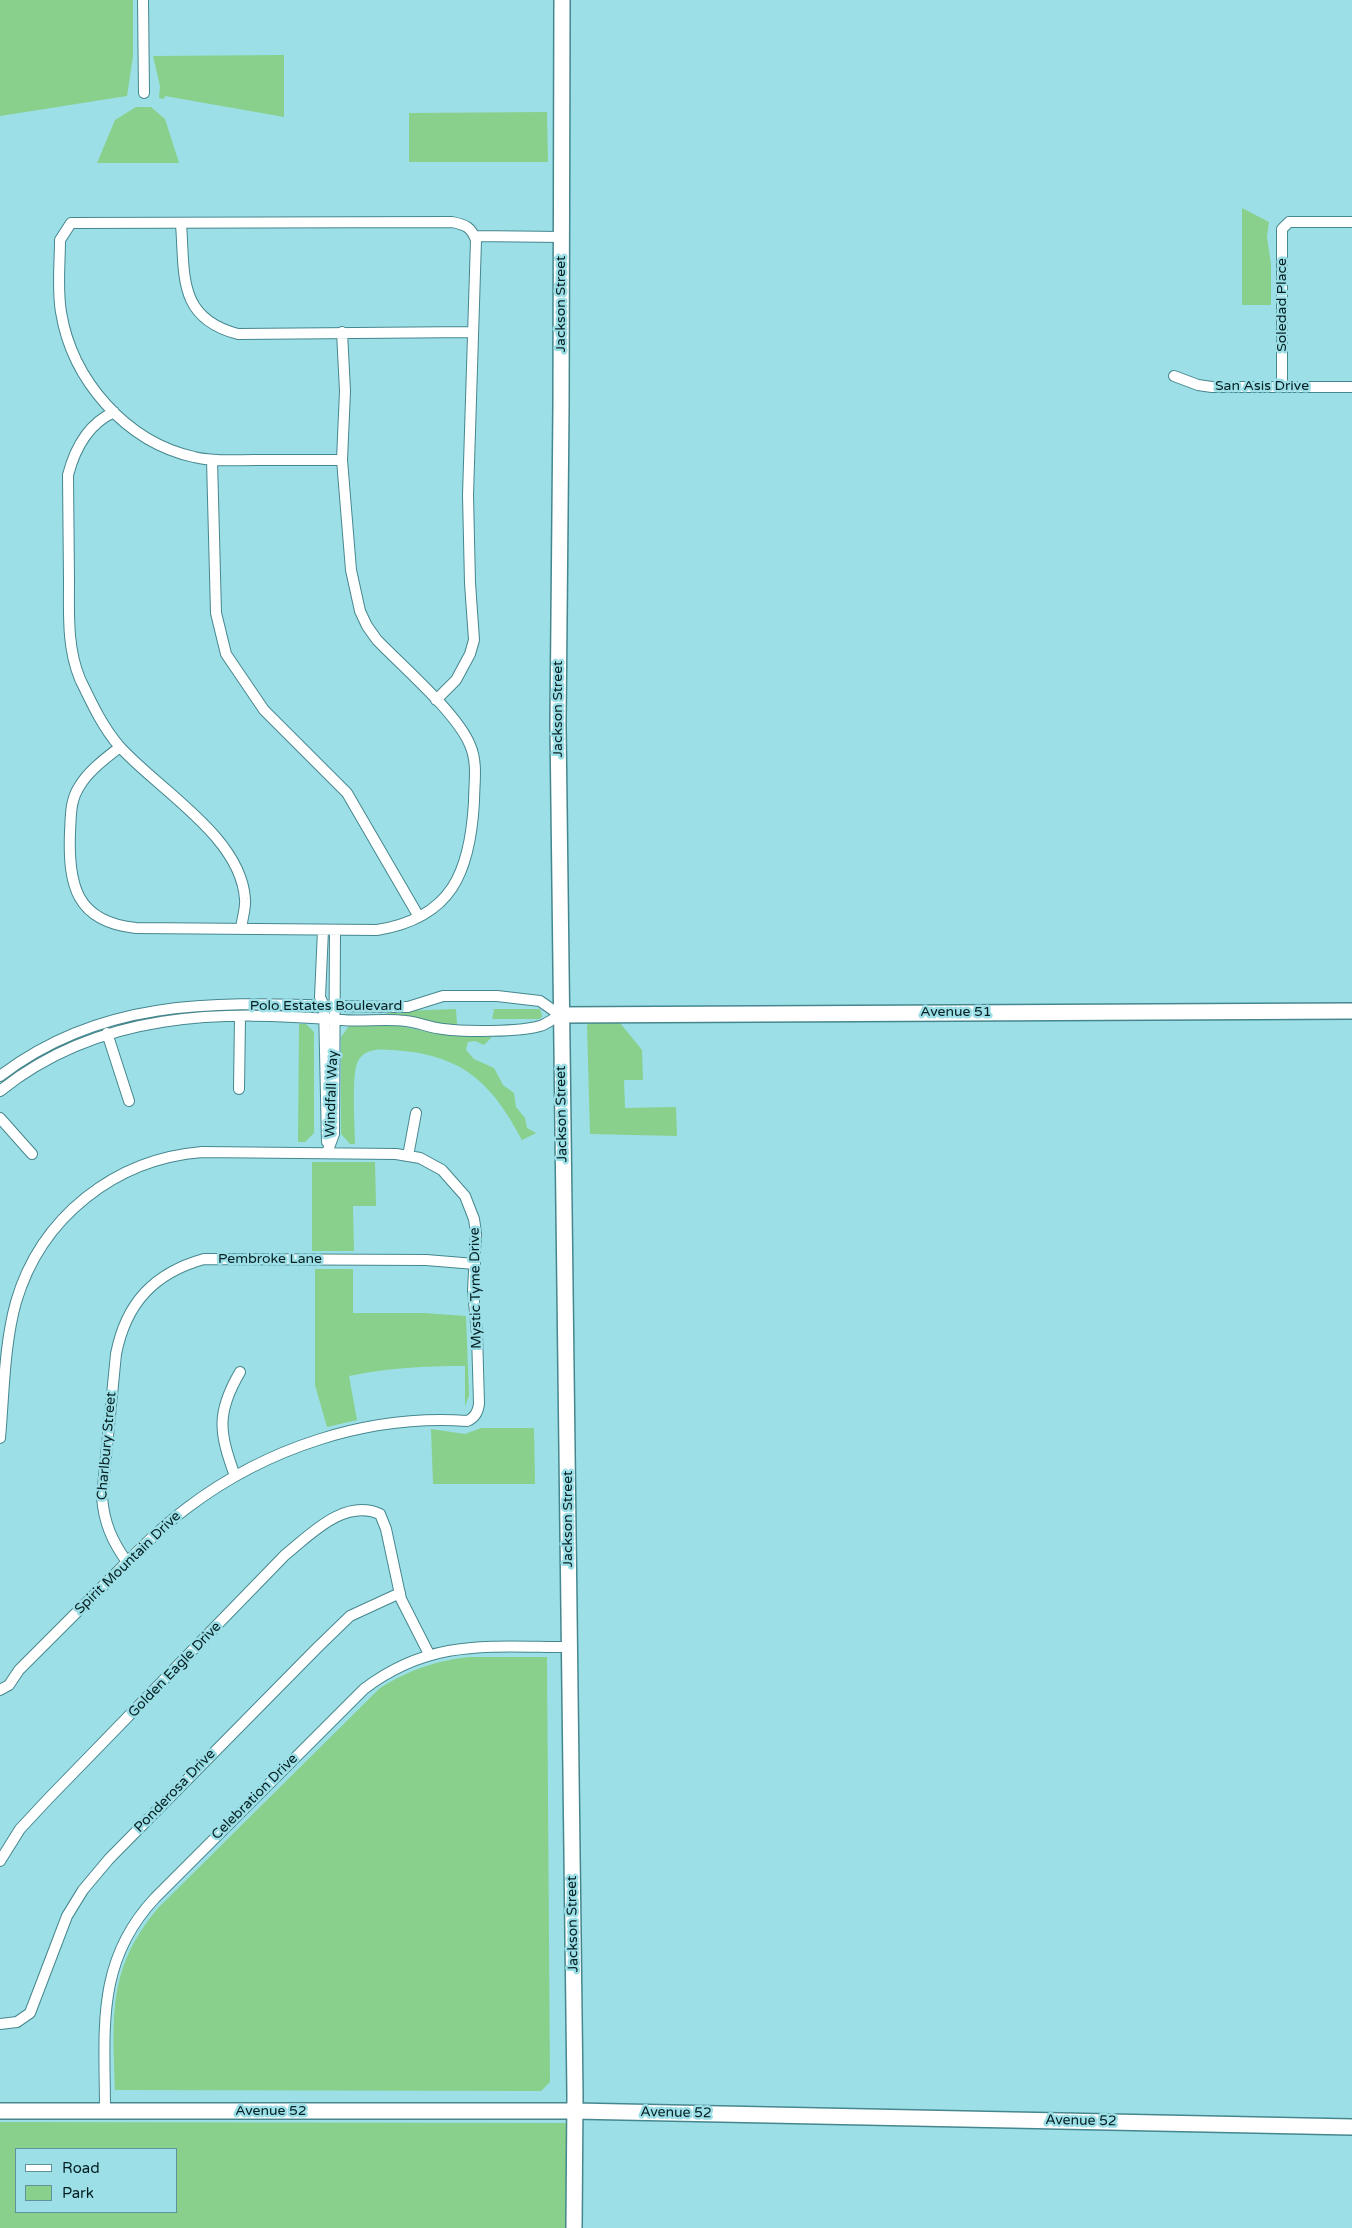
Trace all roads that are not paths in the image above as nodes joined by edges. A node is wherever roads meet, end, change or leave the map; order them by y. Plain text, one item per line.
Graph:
1 (143, 0) edge
2 (562, 0) edge
3 (144, 93) dead end
4 (1352, 222) edge
5 (182, 224) junction
6 (474, 236) junction
7 (561, 237) junction
8 (342, 332) junction
9 (473, 332) junction
10 (1174, 376) dead end
11 (1282, 387) junction
12 (1352, 387) edge
13 (114, 412) junction
14 (212, 460) junction
15 (342, 460) junction
16 (436, 700) junction
17 (120, 747) junction
18 (419, 917) junction
19 (241, 929) junction
20 (323, 930) junction
21 (336, 931) junction
22 (329, 1007) junction
23 (1352, 1011) edge
24 (560, 1015) junction
25 (240, 1017) junction
26 (329, 1019) junction
27 (108, 1033) junction
28 (0, 1076) edge
29 (239, 1089) dead end
30 (0, 1091) edge
31 (129, 1100) dead end
32 (416, 1113) dead end
33 (0, 1118) edge
34 (327, 1153) junction
35 (32, 1154) dead end
36 (408, 1156) junction
37 (475, 1264) junction
38 (116, 1354) joint
39 (240, 1372) dead end
40 (476, 1414) joint
41 (0, 1438) edge
42 (235, 1476) junction
43 (127, 1562) junction
44 (400, 1593) junction
45 (569, 1647) junction
46 (429, 1654) junction
47 (0, 1690) edge
48 (0, 1861) edge
49 (0, 2024) edge
50 (575, 2110) junction
51 (0, 2111) edge
52 (105, 2111) junction
53 (1352, 2127) edge
54 (574, 2228) edge

1 - 3 street
2 - 7 main road, Jackson Street
4 - 11 street, Soledad Place
5 - 6 street
5 - 8 street
5 - 13 street
6 - 7 street
6 - 9 street
7 - 24 main road, Jackson Street
8 - 9 street
8 - 15 street
9 - 16 street
10 - 11 street, San Asis Drive
11 - 12 street, San Asis Drive
13 - 14 street
13 - 17 street
14 - 15 street
14 - 18 street
15 - 16 street
16 - 18 street
17 - 19 street
17 - 19 street
18 - 21 street
19 - 20 street
20 - 21 street
20 - 22 street, Windfall Way
21 - 22 street, Windfall Way
22 - 24 street, Polo Estates Boulevard
22 - 26 street, Windfall Way
22 - 28 street, Polo Estates Boulevard
23 - 24 main road, Avenue 51
24 - 26 street, Polo Estates Boulevard
24 - 45 main road, Jackson Street
25 - 26 street, Polo Estates Boulevard
25 - 27 street, Polo Estates Boulevard
25 - 29 street
26 - 34 street, Windfall Way
27 - 30 street, Polo Estates Boulevard
27 - 31 street
32 - 36 street
33 - 35 street
34 - 36 street, Mystic Tyme Drive
34 - 41 street, Mystic Tyme Drive
36 - 37 street, Mystic Tyme Drive
37 - 38 street, Pembroke Lane
37 - 40 street, Mystic Tyme Drive
38 - 43 street, Charlbury Street
39 - 42 street
40 - 42 street, Spirit Mountain Drive
42 - 43 street, Spirit Mountain Drive
43 - 47 street, Spirit Mountain Drive
44 - 46 street
44 - 48 street, Golden Eagle Drive
44 - 49 street, Ponderosa Drive
45 - 46 street, Celebration Drive
45 - 50 main road, Jackson Street
46 - 52 street, Celebration Drive
50 - 52 main road, Avenue 52
50 - 53 main road, Avenue 52
50 - 54 main road, Jackson Street
51 - 52 main road, Avenue 52

